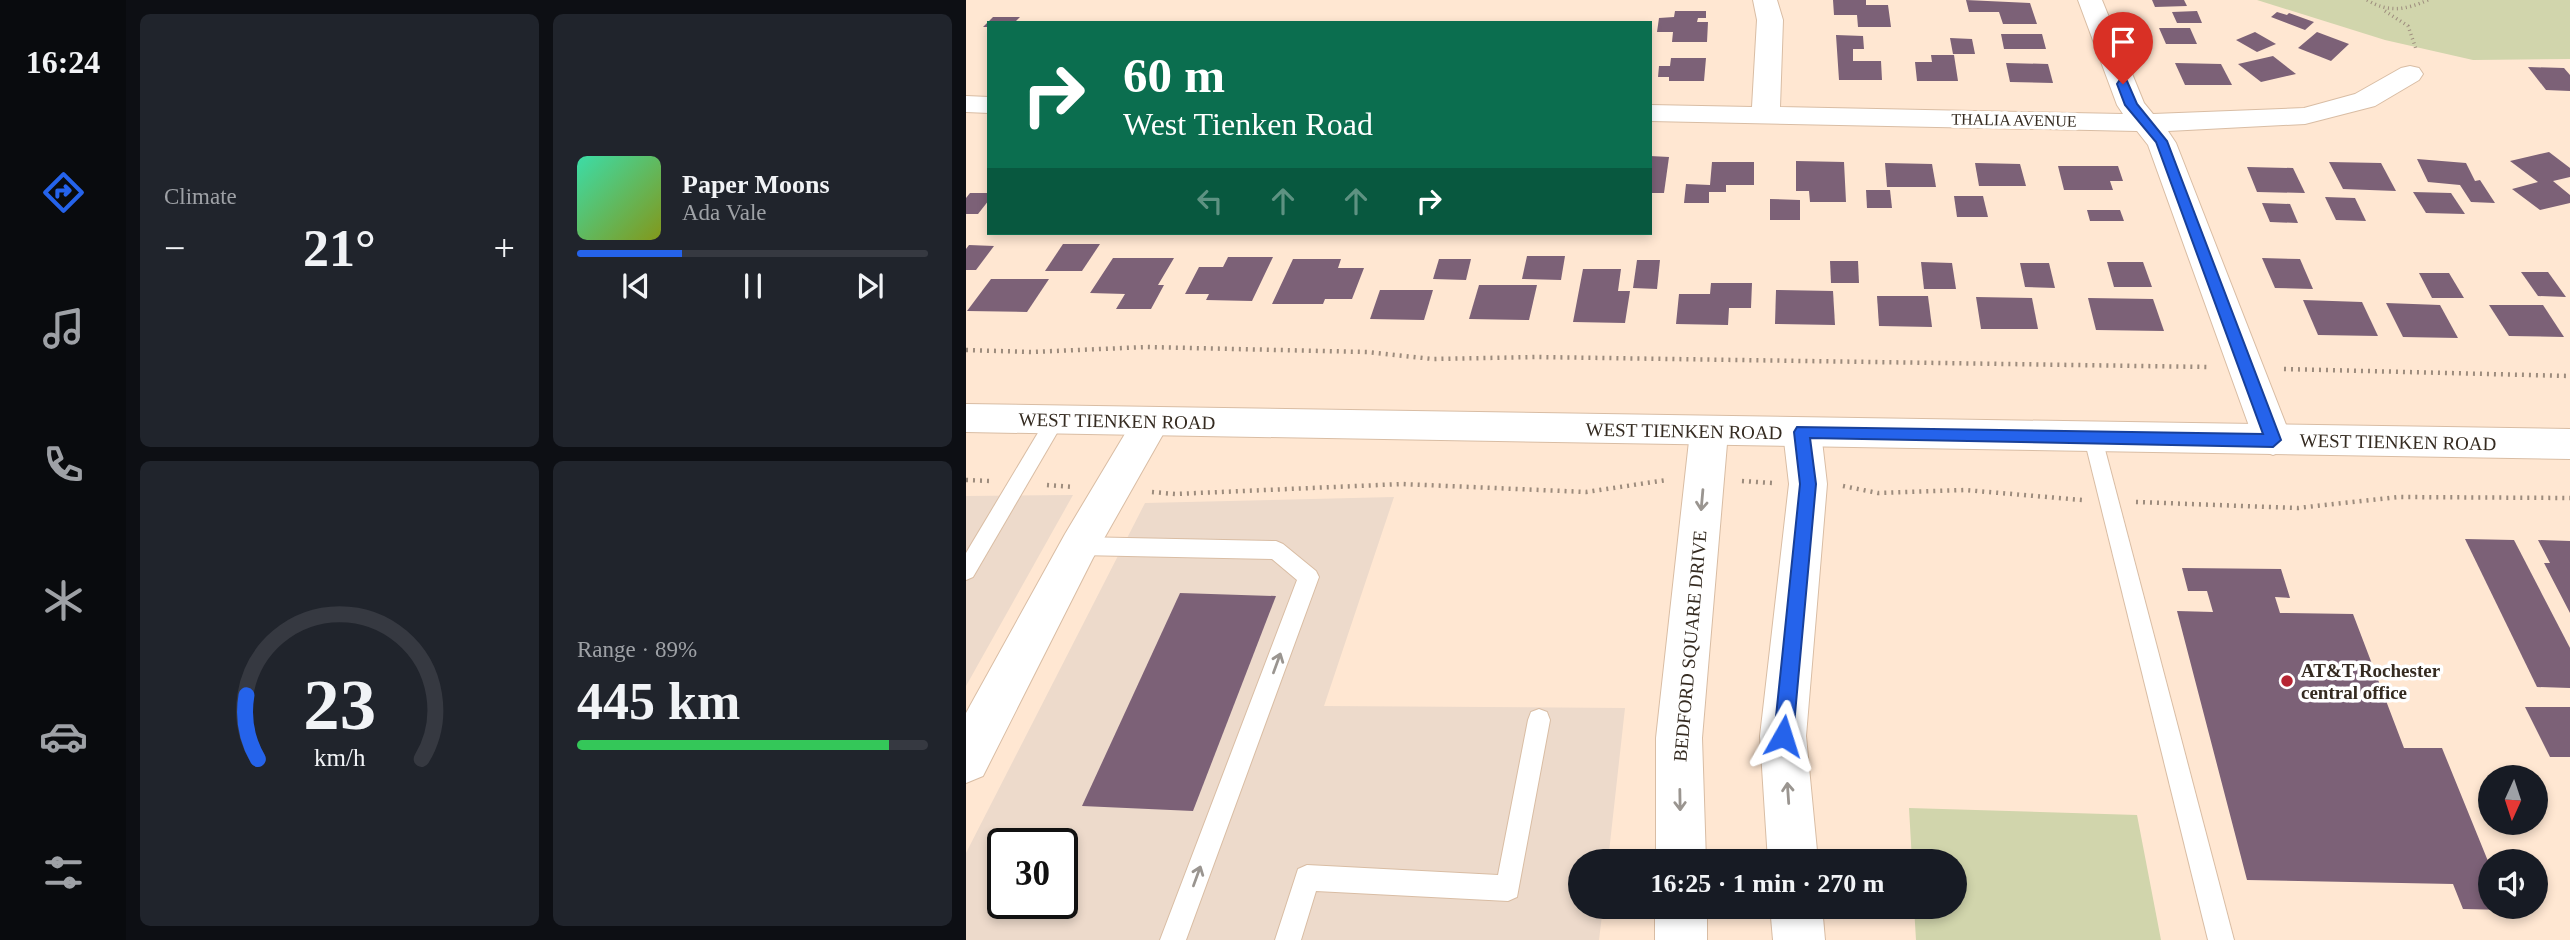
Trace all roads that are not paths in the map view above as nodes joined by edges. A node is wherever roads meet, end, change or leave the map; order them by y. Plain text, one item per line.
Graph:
1 (1765, 0) edge
2 (2090, 0) edge
3 (2410, 74) road end
4 (966, 104) edge
5 (987, 105) edge
6 (1652, 113) edge
7 (1766, 114) junction
8 (2147, 123) junction
9 (966, 418) edge
10 (1055, 421) junction
11 (1151, 422) junction
12 (1709, 432) junction
13 (1802, 432) junction
14 (2092, 438) junction
15 (2273, 440) junction
16 (2570, 444) edge
17 (1079, 546) junction
18 (966, 571) edge
19 (1539, 720) dead end
20 (966, 760) edge
21 (1681, 849) edge
22 (1792, 849) edge
23 (1681, 919) edge
24 (1797, 919) edge
25 (1173, 940) edge
26 (1288, 940) edge
27 (1681, 940) edge
28 (1799, 940) edge
29 (2221, 940) edge

1 - 7 street
2 - 8 street
3 - 8 street, THALIA AVENUE
4 - 5 street
6 - 7 street, THALIA AVENUE
7 - 8 street, THALIA AVENUE
8 - 15 street
9 - 10 street, WEST TIENKEN ROAD
10 - 11 street, WEST TIENKEN ROAD
10 - 18 lane
11 - 12 street, WEST TIENKEN ROAD
11 - 17 street
12 - 13 street, WEST TIENKEN ROAD
12 -> 21 street, BEDFORD SQUARE DRIVE
13 - 14 street, WEST TIENKEN ROAD
22 -> 13 street
14 - 15 street, WEST TIENKEN ROAD
14 - 29 lane
15 - 16 street, WEST TIENKEN ROAD
17 - 20 street
25 -> 17 lane
19 - 26 lane
23 - 27 street
24 - 28 street

